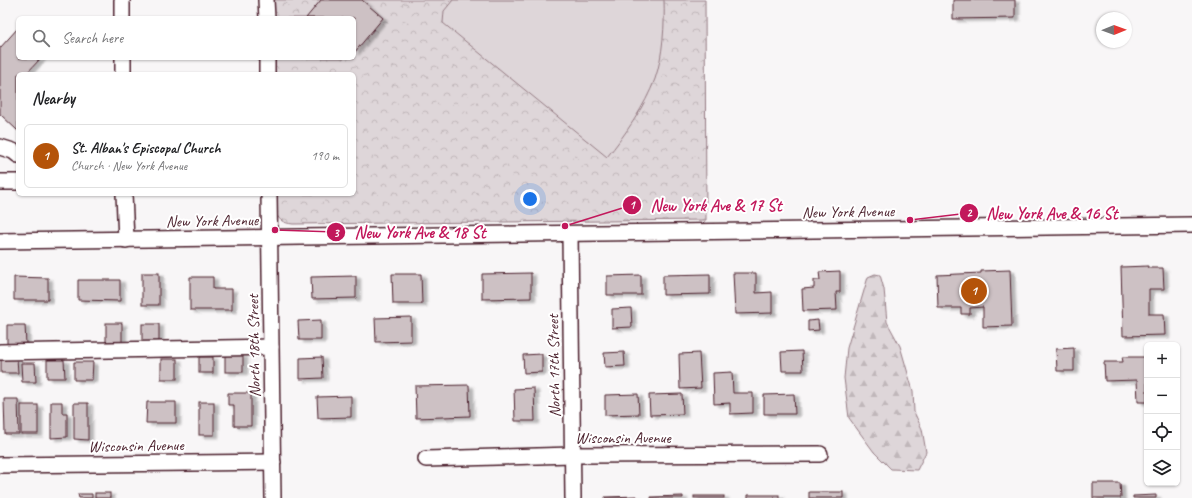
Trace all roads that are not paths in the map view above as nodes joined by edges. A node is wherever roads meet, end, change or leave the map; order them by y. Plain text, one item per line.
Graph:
1 (122, 0) edge
2 (266, 0) edge
3 (122, 16) edge
4 (267, 16) edge
5 (123, 60) edge
6 (267, 60) edge
7 (123, 72) edge
8 (267, 72) edge
9 (0, 147) edge
10 (16, 153) edge
11 (0, 182) edge
12 (16, 182) edge
13 (124, 196) edge
14 (269, 196) edge
15 (1192, 224) edge
16 (570, 234) junction
17 (270, 237) junction
18 (126, 240) junction
19 (0, 241) edge
20 (271, 347) junction
21 (0, 352) edge
22 (820, 454) dead end
23 (572, 455) junction
24 (426, 459) dead end
25 (273, 462) junction
26 (0, 464) edge
27 (273, 498) edge
28 (573, 498) edge

1 - 3 street
2 - 4 street
5 - 7 street
6 - 8 street
9 - 10 street
11 - 12 street
13 - 18 street
14 - 17 street, North 18th Street
15 - 16 street, New York Avenue
16 - 17 street, New York Avenue
16 - 23 street, North 17th Street
17 - 18 street, New York Avenue
17 - 20 street, North 18th Street
18 - 19 street, New York Avenue
20 - 21 street
20 - 25 street, North 18th Street
22 - 23 street, Wisconsin Avenue
23 - 24 street, Wisconsin Avenue
23 - 28 street, North 17th Street
25 - 26 street, Wisconsin Avenue
25 - 27 street, North 18th Street

